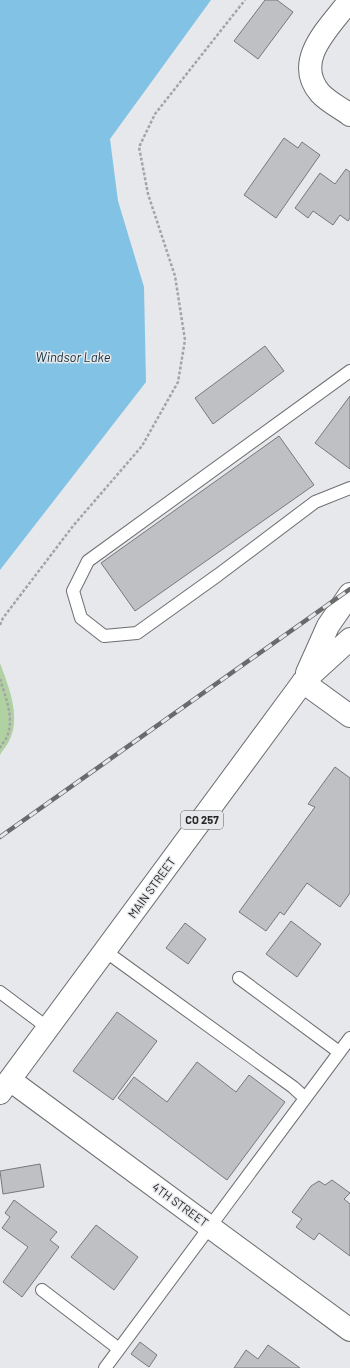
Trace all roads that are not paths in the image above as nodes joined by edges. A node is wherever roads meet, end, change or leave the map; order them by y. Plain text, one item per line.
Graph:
1 (350, 0) edge
2 (350, 115) edge
3 (350, 370) edge
4 (350, 488) edge
5 (350, 594) edge
6 (350, 639) edge
7 (303, 682) junction
8 (350, 716) edge
9 (106, 951) junction
10 (239, 978) dead end
11 (0, 992) edge
12 (48, 1028) junction
13 (350, 1038) edge
14 (339, 1052) junction
15 (5, 1087) edge
16 (305, 1098) junction
17 (210, 1227) junction
18 (42, 1290) dead end
19 (350, 1330) edge
20 (119, 1349) junction
21 (105, 1368) edge

1 - 2 main road
3 - 4 lane
5 - 7 main road, MAIN STREET / CO 257
6 - 7 main road, MAIN STREET / CO 257
7 - 8 main road
7 - 9 main road, MAIN STREET / CO 257
9 - 12 main road, MAIN STREET / CO 257
9 - 16 lane
10 - 14 lane
11 - 12 lane
12 - 15 main road, MAIN STREET / CO 257
13 - 14 lane
14 - 16 lane
15 - 17 main road, 4TH STREET
16 - 17 lane
17 - 19 main road, 4TH STREET
17 - 20 lane
18 - 20 lane
20 - 21 lane

